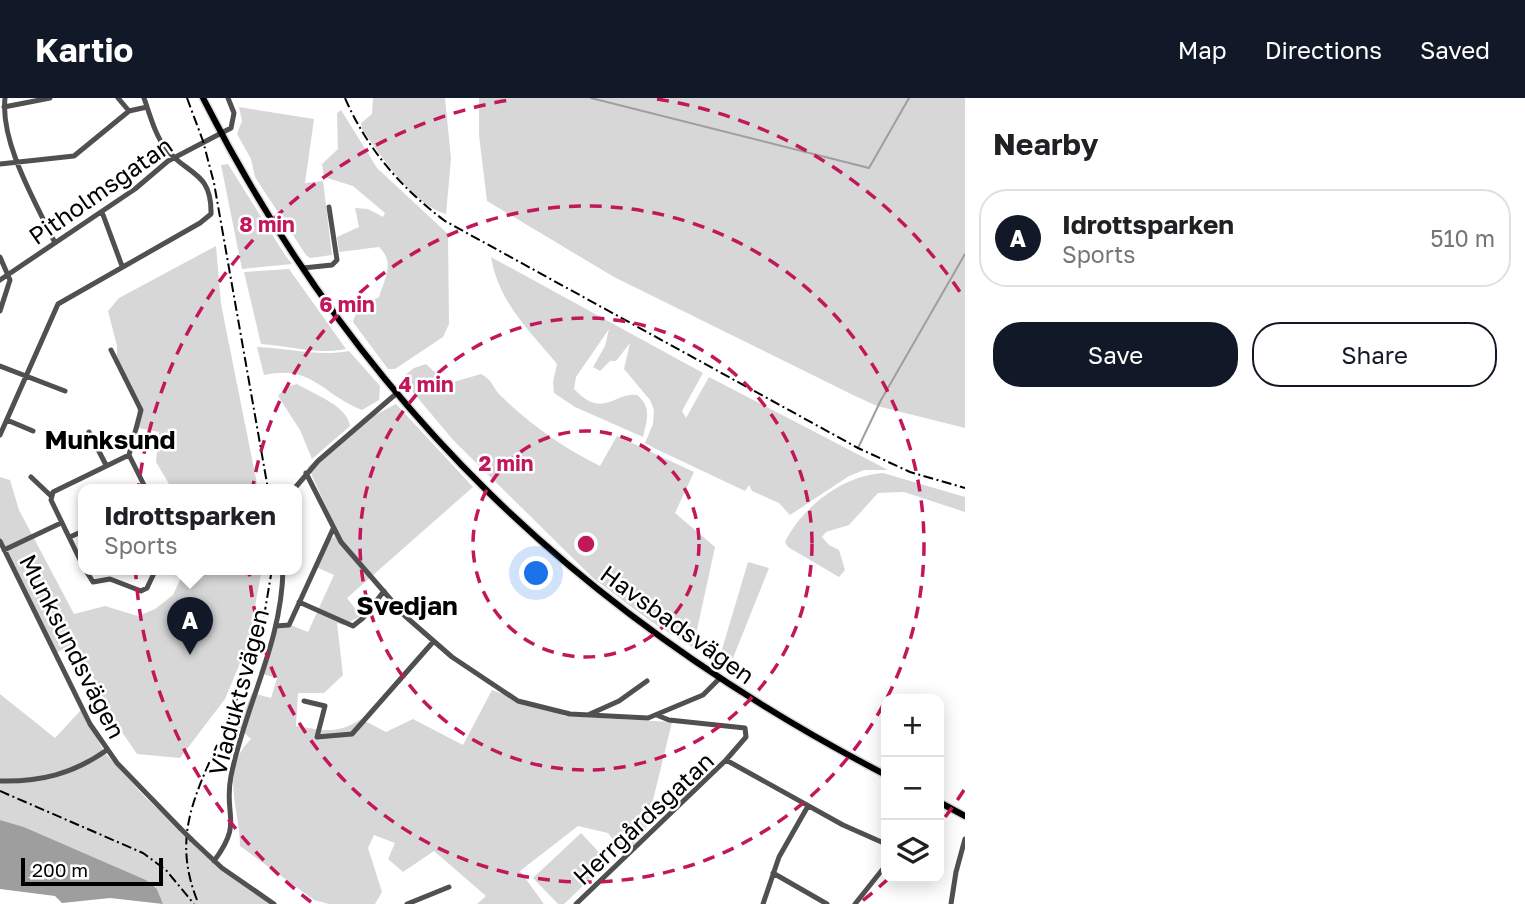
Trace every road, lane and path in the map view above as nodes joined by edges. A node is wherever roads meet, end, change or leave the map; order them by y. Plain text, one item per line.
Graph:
1 (5, 98) edge
2 (50, 98) edge
3 (118, 98) edge
4 (144, 98) edge
5 (203, 98) edge
6 (228, 98) edge
7 (4, 107) junction
8 (147, 107) junction
9 (130, 111) junction
10 (222, 134) junction
11 (174, 157) junction
12 (16, 162) junction
13 (0, 164) edge
14 (329, 207) dead end
15 (102, 212) junction
16 (55, 243) junction
17 (0, 257) edge
18 (122, 266) junction
19 (303, 268) junction
20 (8, 275) junction
21 (0, 280) edge
22 (0, 311) edge
23 (111, 349) dead end
24 (0, 366) edge
25 (26, 376) junction
26 (65, 391) dead end
27 (397, 393) junction
28 (6, 420) junction
29 (33, 431) dead end
30 (89, 432) dead end
31 (0, 435) edge
32 (130, 455) junction
33 (106, 466) junction
34 (306, 473) junction
35 (31, 477) dead end
36 (144, 484) edge
37 (298, 484) edge
38 (50, 495) junction
39 (61, 523) junction
40 (333, 530) junction
41 (78, 533) edge
42 (70, 537) junction
43 (0, 541) edge
44 (4, 550) junction
45 (78, 555) edge
46 (88, 575) edge
47 (153, 575) edge
48 (282, 575) edge
49 (384, 591) junction
50 (299, 602) junction
51 (276, 626) junction
52 (433, 642) junction
53 (719, 679) junction
54 (647, 681) dead end
55 (304, 701) dead end
56 (587, 716) junction
57 (659, 716) junction
58 (107, 750) junction
59 (726, 760) junction
60 (881, 772) edge
61 (0, 781) edge
62 (944, 805) edge
63 (808, 806) junction
64 (965, 816) edge
65 (965, 839) edge
66 (881, 842) edge
67 (214, 861) junction
68 (881, 871) edge
69 (773, 873) junction
70 (449, 887) dead end
71 (274, 904) edge
72 (407, 904) edge
73 (576, 904) edge
74 (763, 904) edge
75 (827, 904) edge
76 (855, 904) edge
77 (951, 904) edge

1 - 7 street
2 - 7 street
3 - 9 street
4 - 8 street
5 - 10 main road, Havsbadsvägen
6 - 10 street
7 - 12 street
8 - 9 street
8 - 11 street
9 - 12 street
10 - 11 street, Pitholmsgatan
10 - 19 main road, Havsbadsvägen
11 - 15 street, Pitholmsgatan
11 - 18 street
12 - 13 street
12 - 16 street
14 - 19 street
15 - 16 street, Pitholmsgatan
15 - 18 street
16 - 20 street, Pitholmsgatan
17 - 20 street
18 - 25 street
19 - 27 main road, Havsbadsvägen
20 - 21 street, Pitholmsgatan
20 - 22 street
23 - 32 street
24 - 25 street
25 - 26 street
25 - 28 street
27 - 34 street
27 - 53 main road, Havsbadsvägen
28 - 29 street
28 - 31 street
30 - 33 street
32 - 33 street
32 - 36 street
33 - 38 street
34 - 37 street
34 - 40 street
35 - 38 street
38 - 39 street
39 - 42 street
39 - 44 street
40 - 49 street
40 - 50 street
41 - 42 street
42 - 45 street
43 - 44 street, Munksundsvägen
44 - 58 street, Munksundsvägen
46 - 47 street
48 - 51 street, Viaduktsvägen
49 - 50 street
49 - 52 street
50 - 51 street
51 - 67 street, Viaduktsvägen
52 - 55 street
52 - 56 street
53 - 57 street
53 - 60 main road, Havsbadsvägen
54 - 56 street
56 - 57 street
57 - 59 street
58 - 61 street
58 - 67 street, Munksundsvägen, bridge
59 - 63 street, Herrgårdsgatan
59 - 73 street, Herrgårdsgatan
62 - 64 main road
63 - 66 street, Herrgårdsgatan
63 - 69 street
65 - 77 street
67 - 71 street, Munksundsvägen
68 - 76 street
69 - 74 street
69 - 75 street
70 - 72 street

